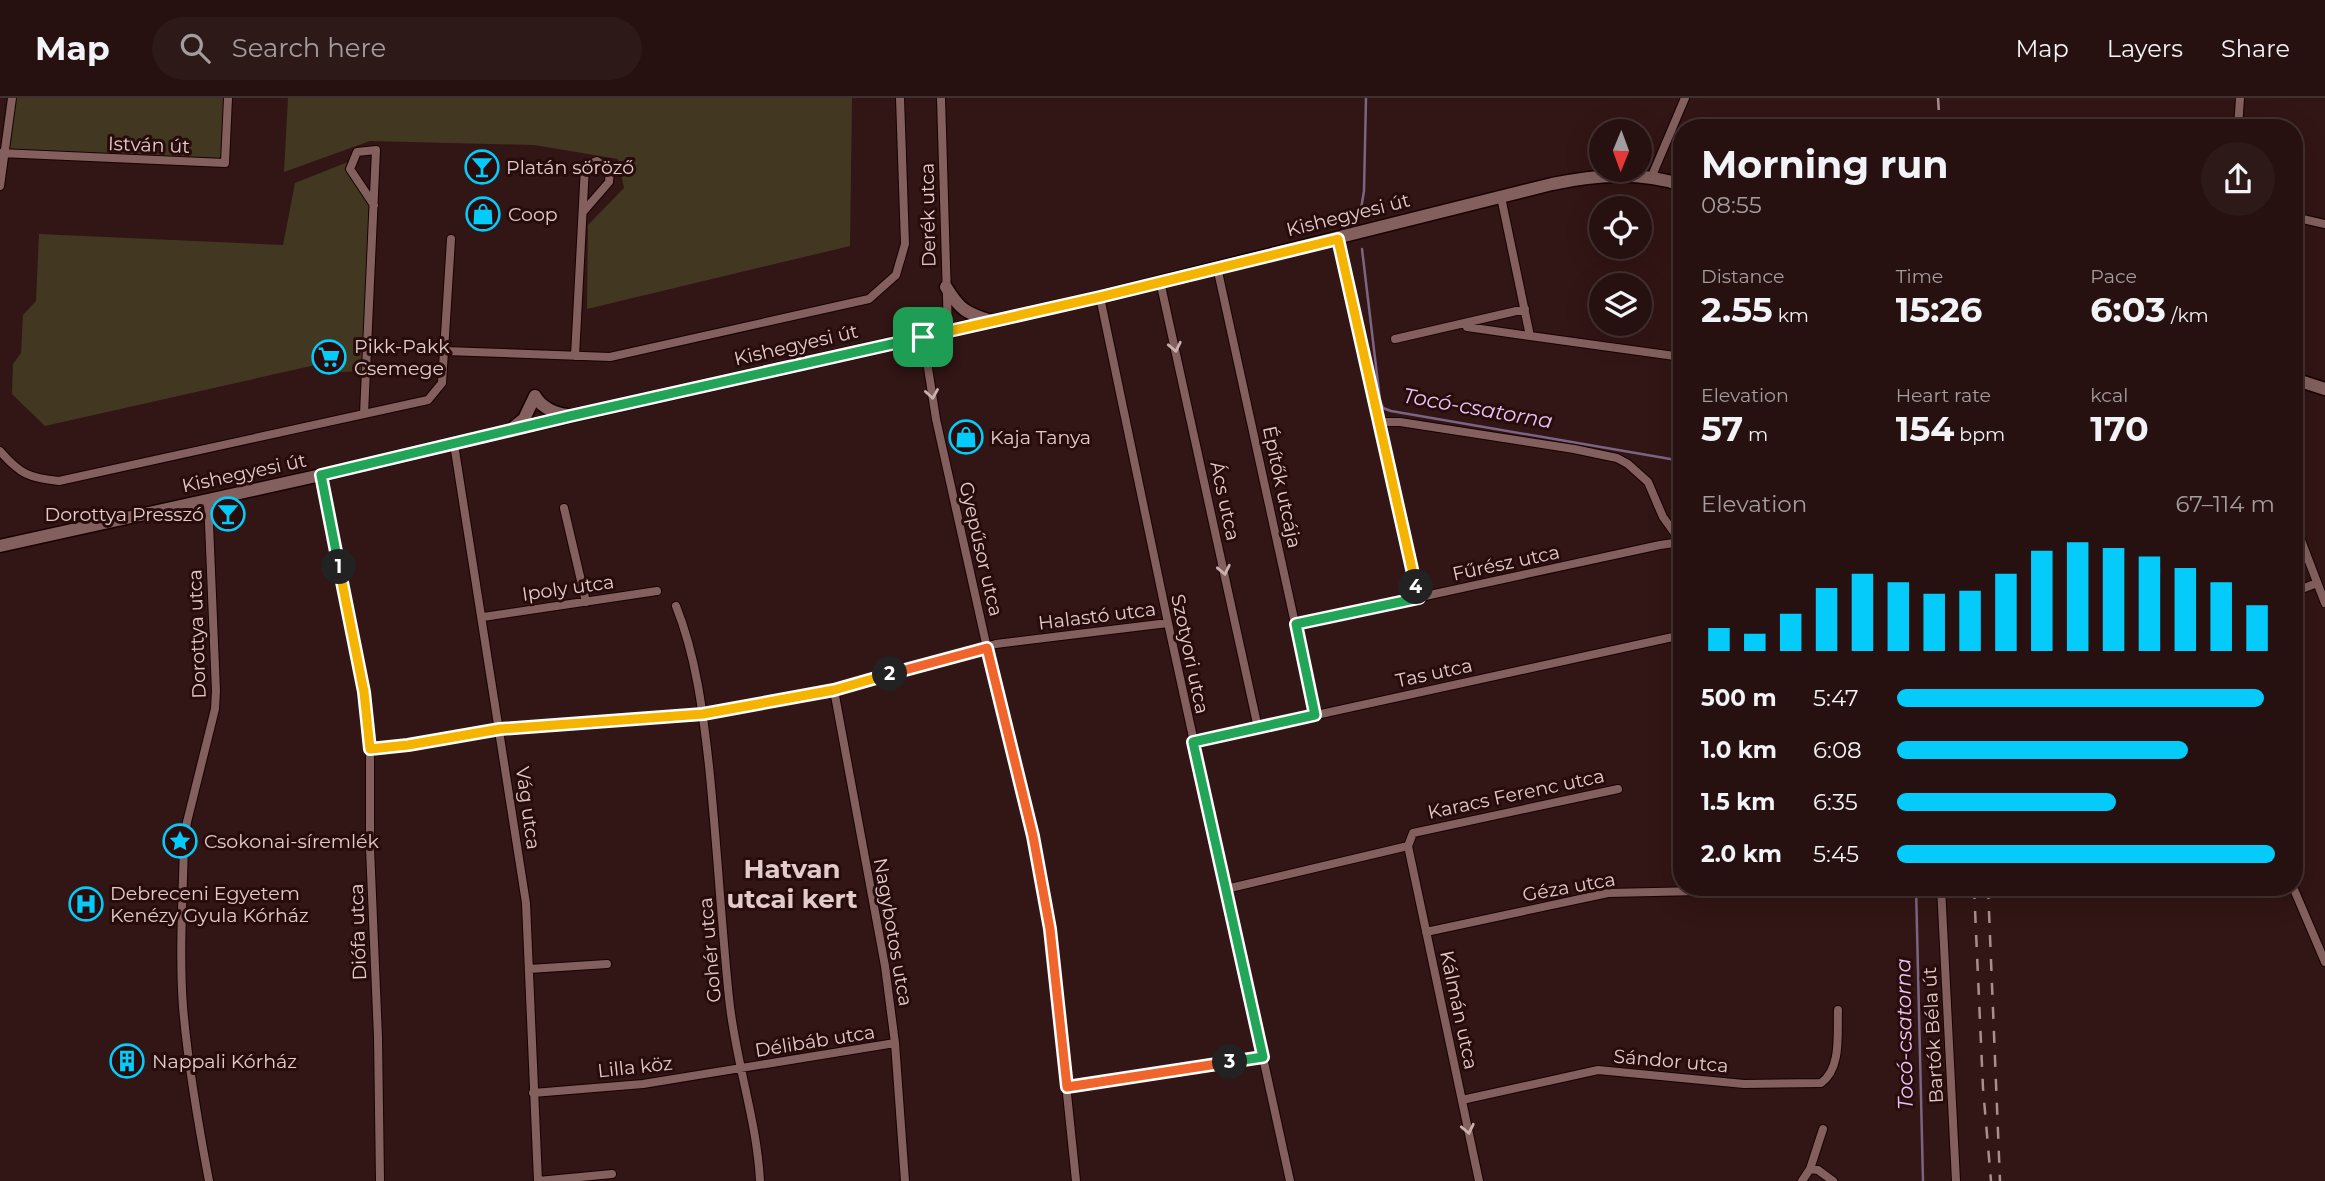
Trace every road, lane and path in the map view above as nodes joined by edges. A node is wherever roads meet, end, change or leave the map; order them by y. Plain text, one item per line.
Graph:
1 (12, 98) edge
2 (228, 98) edge
3 (900, 98) edge
4 (941, 98) edge
5 (1685, 98) edge
6 (2240, 98) edge
7 (1676, 119) edge
8 (2239, 119) edge
9 (1673, 126) edge
10 (3, 154) edge
11 (1652, 175) edge
12 (1589, 177) edge
13 (1652, 177) edge
14 (1673, 183) edge
15 (0, 186) edge
16 (1501, 197) junction
17 (374, 205) junction
18 (583, 212) junction
19 (2303, 219) edge
20 (2325, 224) edge
21 (451, 239) dead end
22 (1338, 239) junction
23 (1217, 267) junction
24 (1160, 281) junction
25 (946, 287) junction
26 (879, 290) joint
27 (1100, 297) junction
28 (1525, 309) junction
29 (1499, 316) junction
30 (991, 321) junction
31 (1461, 326) junction
32 (948, 331) junction
33 (1498, 331) junction
34 (1530, 335) junction
35 (923, 337) junction
36 (1395, 339) dead end
37 (445, 351) junction
38 (1673, 351) edge
39 (1658, 354) junction
40 (575, 356) junction
41 (1673, 356) edge
42 (2303, 382) edge
43 (2325, 389) edge
44 (364, 414) junction
45 (570, 416) junction
46 (1379, 422) junction
47 (509, 430) junction
48 (454, 443) junction
49 (0, 451) edge
50 (321, 475) junction
51 (208, 500) junction
52 (564, 508) dead end
53 (1673, 531) edge
54 (1673, 545) edge
55 (0, 546) edge
56 (2303, 546) edge
57 (2317, 583) junction
58 (2303, 588) edge
59 (657, 591) dead end
60 (1419, 598) junction
61 (586, 602) junction
62 (2325, 603) edge
63 (676, 606) dead end
64 (483, 617) junction
65 (1168, 623) junction
66 (1296, 624) junction
67 (1673, 637) edge
68 (987, 648) junction
69 (834, 690) junction
70 (703, 714) junction
71 (1315, 715) junction
72 (1258, 728) junction
73 (500, 729) junction
74 (1193, 742) junction
75 (370, 749) junction
76 (1618, 789) dead end
77 (1408, 846) junction
78 (1226, 889) junction
79 (1673, 892) edge
80 (1941, 896) edge
81 (2297, 896) edge
82 (1426, 932) junction
83 (2325, 962) edge
84 (607, 964) dead end
85 (529, 969) junction
86 (1838, 1010) dead end
87 (895, 1043) junction
88 (1263, 1057) junction
89 (739, 1069) junction
90 (1067, 1087) junction
91 (533, 1093) junction
92 (1462, 1100) junction
93 (1823, 1129) dead end
94 (1810, 1169) junction
95 (612, 1174) dead end
96 (209, 1181) edge
97 (380, 1181) edge
98 (538, 1181) edge
99 (760, 1181) edge
100 (905, 1181) edge
101 (1076, 1181) edge
102 (1290, 1181) edge
103 (1479, 1181) edge
104 (1802, 1181) edge
105 (1833, 1181) edge
106 (1956, 1181) edge

1 - 10 street
2 - 10 street, István út
3 - 26 street, Derék utca
4 - 25 street, Derék utca
5 - 7 street
6 - 8 street
9 - 11 street
10 - 15 street
12 - 16 street, Kishegyesi út
13 - 14 street, Kishegyesi út
16 - 22 street, Kishegyesi út
16 - 28 street
17 - 17 street
17 - 44 street
18 - 18 street
18 - 40 street
19 - 20 street
21 - 37 street, Kishegyesi út
22 - 23 street, Kishegyesi út
22 - 46 street
23 - 24 street, Kishegyesi út
23 - 66 street, Építők utcája
24 - 27 street, Kishegyesi út
24 -> 72 street, Ács utca
25 - 30 street
25 - 32 street, Derék utca
26 - 40 street, Kishegyesi út
27 - 30 street, Kishegyesi út
27 - 65 street, Szotyori utca
28 - 29 street
28 - 34 street
29 - 31 street
29 - 33 street
30 - 32 street, Kishegyesi út
31 - 33 street
31 - 36 street
32 - 35 street, Kishegyesi út
33 - 34 street
34 - 39 street
35 - 45 street, Kishegyesi út
35 -> 68 street, Gyepűsor utca
37 - 40 street, Kishegyesi út
37 - 44 street, Kishegyesi út
38 - 39 street
39 - 41 street
42 - 43 street
44 - 49 street, Kishegyesi út
45 - 47 street, Kishegyesi út
45 - 47 street
46 - 53 street
46 - 60 street
47 - 48 street, Kishegyesi út
48 - 50 street, Kishegyesi út
48 - 64 street, Vág utca
50 - 51 street, Kishegyesi út
50 - 75 street, Diófa utca
51 - 55 street, Kishegyesi út
51 - 96 street, Dorottya utca
52 - 61 street
54 - 60 street, Fűrész utca
56 - 57 street
57 - 58 street
57 - 62 street
59 - 61 street, Ipoly utca
60 - 66 street, Fűrész utca
61 - 64 street, Ipoly utca
63 - 70 street, Gohér utca
64 - 73 street, Vág utca
65 - 68 street, Halastó utca
65 - 74 street, Szotyori utca
66 - 71 street, Építők utcája
67 - 71 street, Tas utca
68 - 69 street, Halastó utca
68 - 90 street, Gyepűsor utca
69 - 70 street, Halastó utca
69 - 87 street, Nagybotos utca
70 - 73 street, Halastó utca
70 - 89 street, Gohér utca
71 - 72 street, Tas utca
72 - 74 street, Tas utca
73 - 75 street, Halastó utca
73 - 85 street, Vág utca
74 - 78 street, Szotyori utca
75 - 97 street, Diófa utca
76 - 77 street, Karacs Ferenc utca
77 - 78 street, Karacs Ferenc utca
77 - 82 street, Kálmán utca
78 - 88 street, Szotyori utca
79 - 82 street, Géza utca
80 - 106 street, Bartók Béla út
81 - 83 street
82 - 92 street, Kálmán utca
84 - 85 street
85 - 91 street, Vág utca
86 - 92 street, Sándor utca
87 - 89 street, Délibáb utca
87 - 100 street, Nagybotos utca
88 - 90 street
88 - 102 street, Szotyori utca
89 - 91 street, Lilla köz
89 - 99 street, Gohér utca
90 - 101 street, Gyepűsor utca
91 - 98 street, Vág utca
92 -> 103 street, Kálmán utca
93 - 94 street
94 - 104 street
94 - 105 street
95 - 98 street

